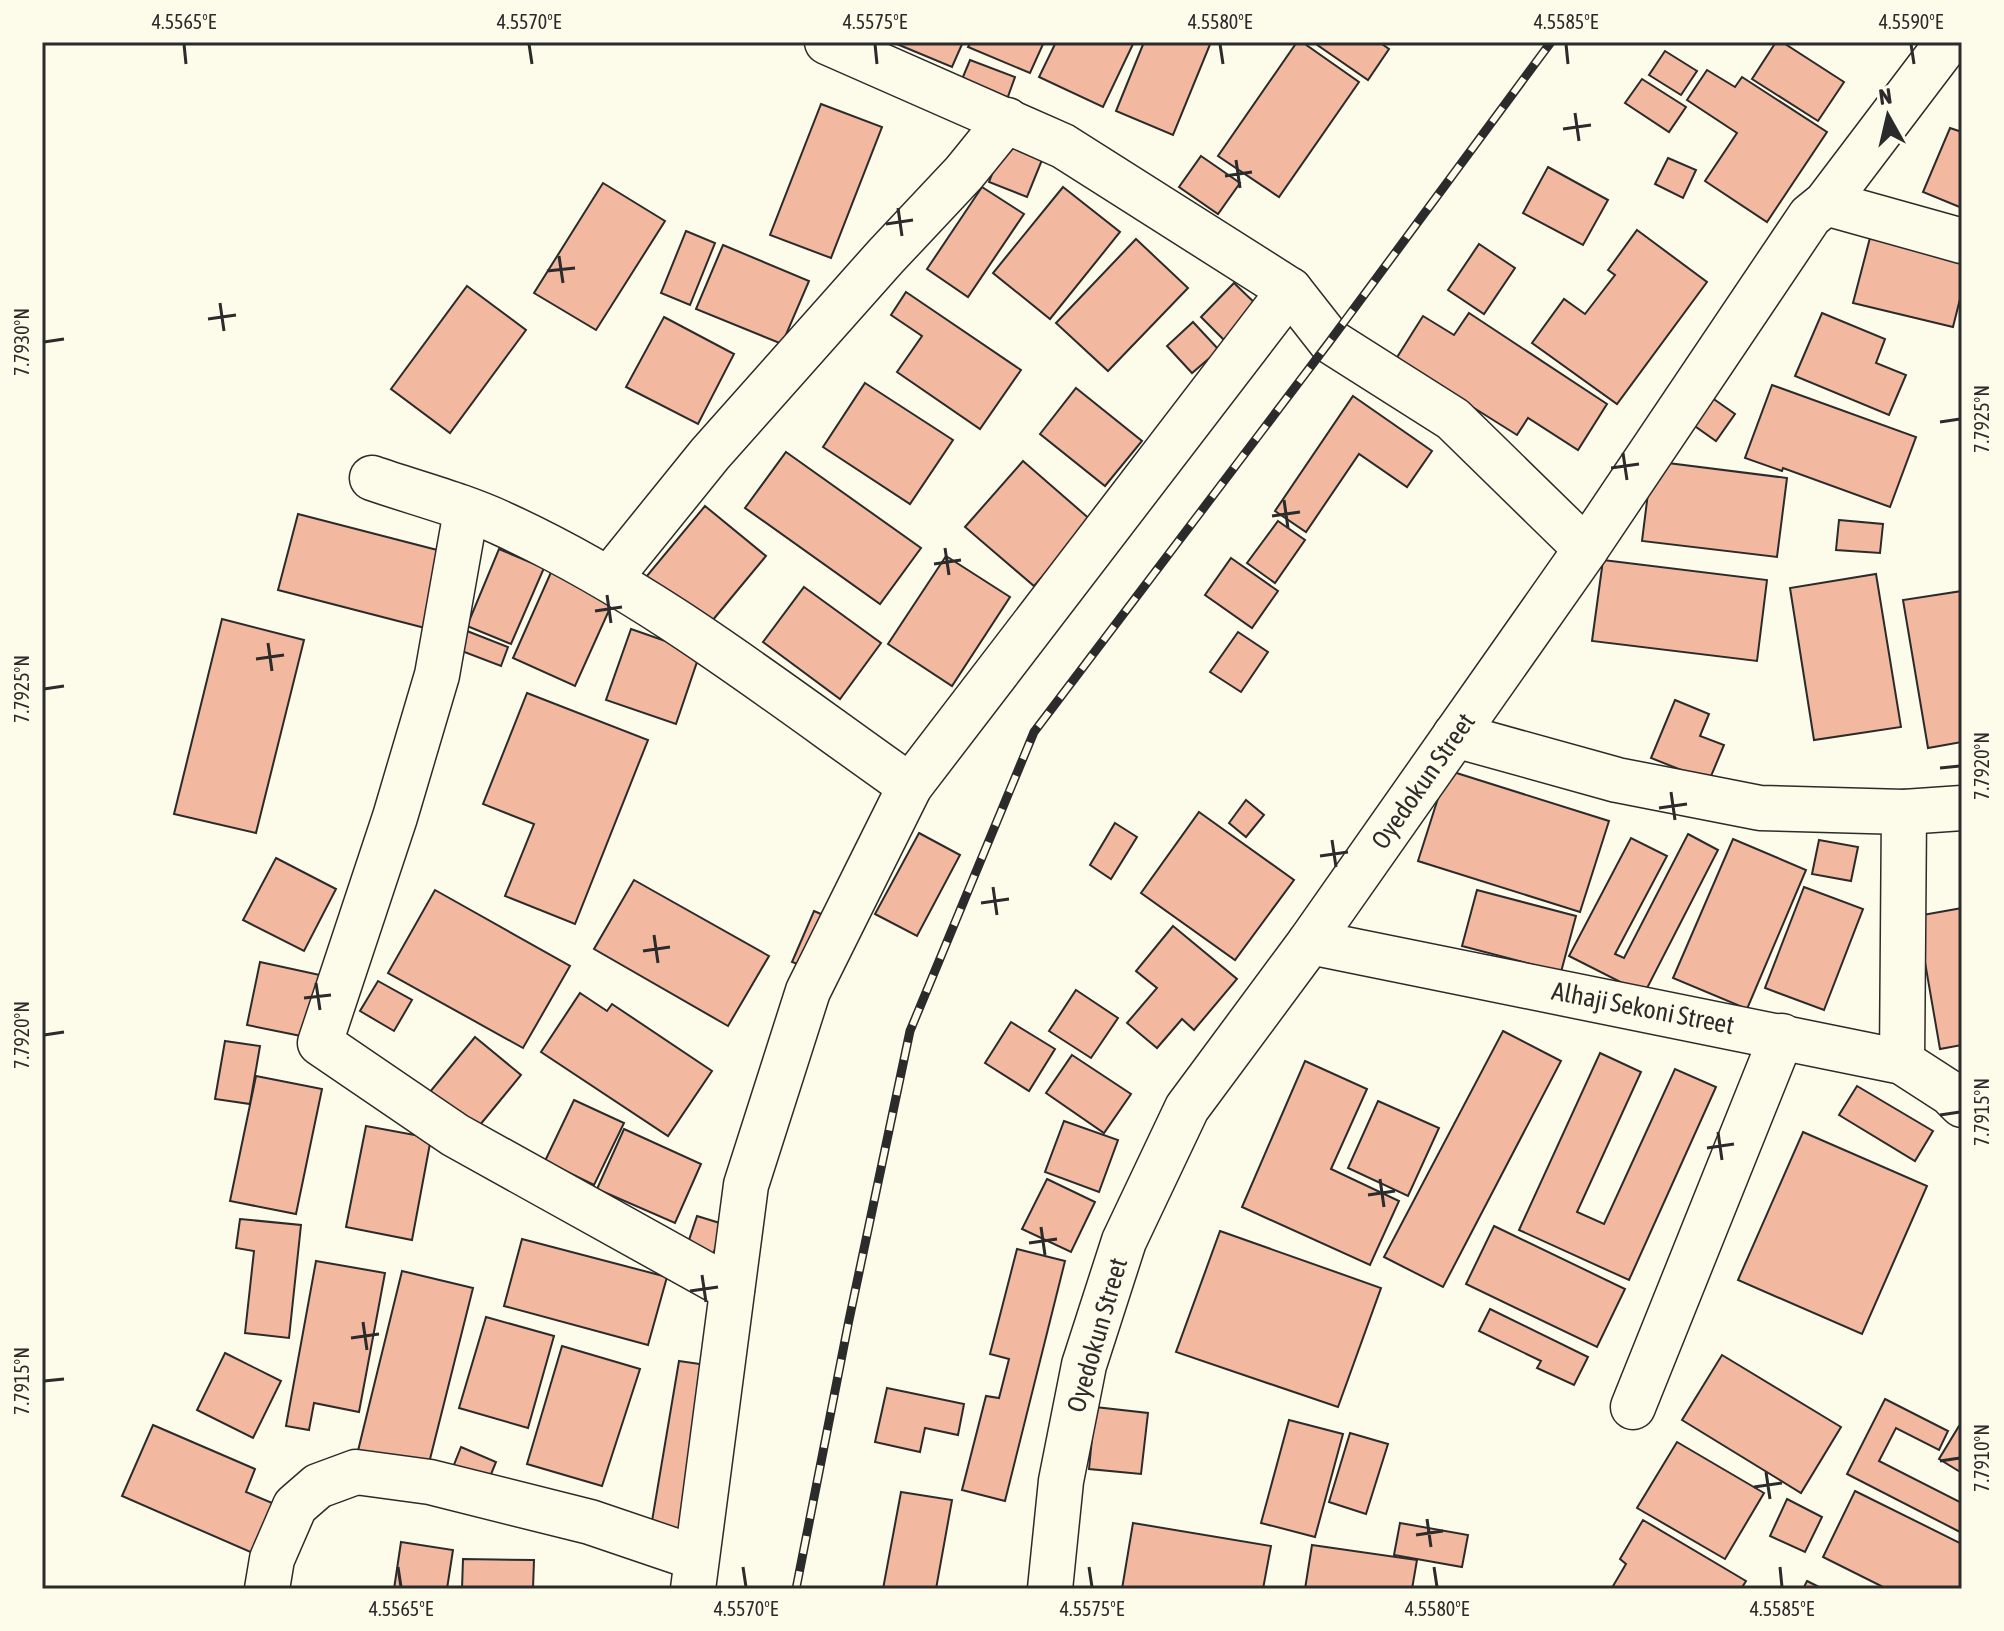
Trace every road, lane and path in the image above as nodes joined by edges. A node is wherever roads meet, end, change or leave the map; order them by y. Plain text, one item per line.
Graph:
1 (827, 42) edge
2 (1948, 42) edge
3 (1007, 120) junction
4 (1826, 203) junction
5 (1962, 241) edge
6 (1290, 290) junction
7 (372, 478) dead end
8 (466, 511) junction
9 (1586, 549) junction
10 (609, 579) junction
11 (1455, 735) junction
12 (910, 786) junction
13 (1962, 808) edge
14 (1904, 812) junction
15 (1310, 942) junction
16 (1782, 1036) junction
17 (1902, 1062) junction
18 (1962, 1105) edge
19 (732, 1289) junction
20 (1633, 1407) dead end
21 (695, 1573) edge
22 (267, 1589) edge
23 (1050, 1589) edge

1 - 3 street
2 - 4 street, Oyedokun Street
3 - 6 street
3 - 10 street
4 - 5 street
4 - 9 street, Oyedokun Street
6 - 9 street
6 - 12 street
7 - 8 street
8 - 10 street
8 - 19 street
9 - 11 street, Oyedokun Street
10 - 12 street
11 - 14 street
11 - 15 street, Oyedokun Street
12 - 19 street
13 - 14 street
14 - 17 street
15 - 16 street, Alhaji Sekoni Street
15 - 23 street, Oyedokun Street
16 - 17 street, Alhaji Sekoni Street
16 - 20 street
17 - 18 street, Alhaji Sekoni Street
19 - 21 street
21 - 22 street

